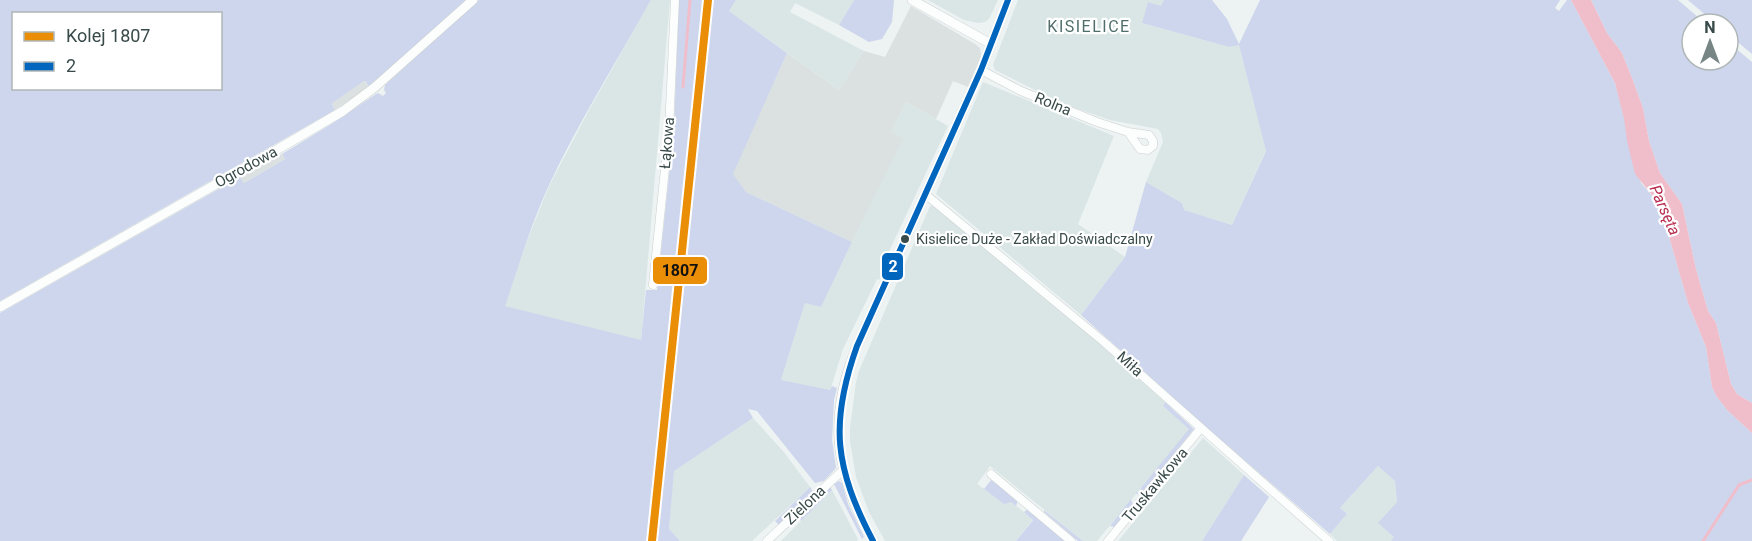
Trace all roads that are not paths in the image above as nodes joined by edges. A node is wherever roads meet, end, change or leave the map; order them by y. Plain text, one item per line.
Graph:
1 (473, 0) edge
2 (675, 0) edge
3 (912, 0) edge
4 (1008, 0) edge
5 (991, 44) junction
6 (981, 70) junction
7 (1128, 132) dead end
8 (925, 194) junction
9 (653, 285) dead end
10 (0, 307) edge
11 (1201, 428) junction
12 (843, 470) junction
13 (991, 474) dead end
14 (767, 541) edge
15 (873, 541) edge
16 (1071, 541) edge
17 (1108, 541) edge
18 (1329, 541) edge

1 - 10 street, Ogrodowa
2 - 9 street, Łąkowa
3 - 5 street
4 - 5 street
5 - 6 street
6 - 7 street, Rolna
6 - 8 street
8 - 11 street, Miła
8 - 12 street
11 - 17 street, Truskawkowa
11 - 18 street, Miła
12 - 14 street, Zielona
12 - 15 street
13 - 16 street

